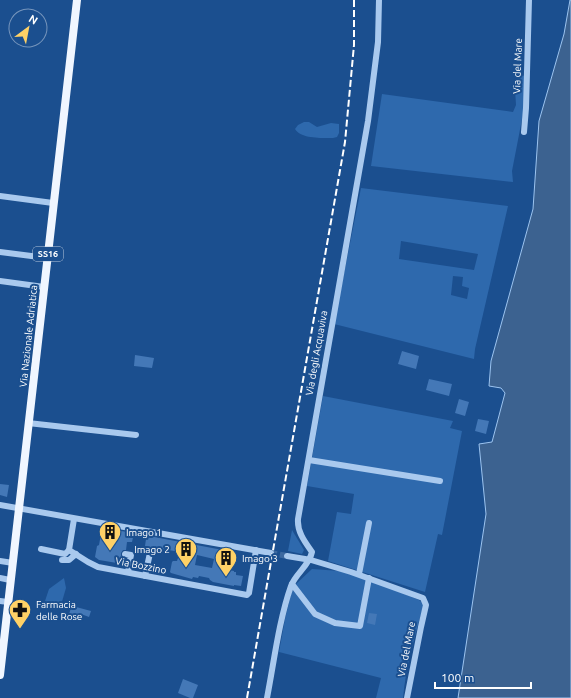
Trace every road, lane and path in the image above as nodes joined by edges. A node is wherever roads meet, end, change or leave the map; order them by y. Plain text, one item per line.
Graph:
1 (77, 0) edge
2 (379, 0) edge
3 (529, 0) edge
4 (524, 132) dead end
5 (0, 196) edge
6 (53, 203) junction
7 (0, 252) edge
8 (47, 258) junction
9 (0, 281) edge
10 (44, 287) junction
11 (28, 423) junction
12 (136, 435) dead end
13 (309, 460) junction
14 (440, 481) dead end
15 (0, 505) edge
16 (19, 508) junction
17 (74, 518) junction
18 (369, 523) dead end
19 (41, 549) dead end
20 (69, 550) junction
21 (256, 550) junction
22 (150, 553) dead end
23 (271, 553) tunnel mouth
24 (76, 554) junction
25 (125, 554) dead end
26 (287, 556) tunnel mouth
27 (62, 560) dead end
28 (311, 560) junction
29 (0, 561) edge
30 (13, 562) junction
31 (128, 572) junction
32 (359, 574) junction
33 (145, 576) junction
34 (0, 578) edge
35 (369, 578) junction
36 (10, 580) junction
37 (292, 584) junction
38 (4, 602) edge
39 (0, 675) edge
40 (267, 698) edge
41 (407, 698) edge

1 - 6 main road, Via Nazionale Adriatica / SS16
2 - 13 street, Via degli Acquaviva
3 - 4 street, Via del Mare
5 - 6 street
6 - 8 main road, Via Nazionale Adriatica / SS16
7 - 8 street
8 - 10 main road, Via Nazionale Adriatica / SS16
9 - 10 street
10 - 11 main road, Via Nazionale Adriatica / SS16
11 - 12 street
11 - 16 main road, Via Nazionale Adriatica / SS16
13 - 14 street
13 - 28 street, Via degli Acquaviva
15 - 16 street
16 - 17 street
16 - 30 main road, Via Nazionale Adriatica / SS16
17 - 20 street
17 - 21 street
18 - 32 street
19 - 20 street
20 - 24 street, Via Bozzino
21 - 23 street
21 - 33 street, Via Bozzino
22 - 33 street
24 - 27 street
24 - 31 street, Via Bozzino
25 - 31 street
26 - 28 street
28 - 32 street
28 - 37 street
29 - 30 street
30 - 36 main road, Via Nazionale Adriatica / SS16
31 - 33 street, Via Bozzino
32 - 35 street
34 - 36 street
35 - 37 street
35 - 41 street, Via del Mare
36 - 38 main road, Via Nazionale Adriatica / SS16
37 - 40 street
38 - 39 main road, Via Nazionale Adriatica / SS16

